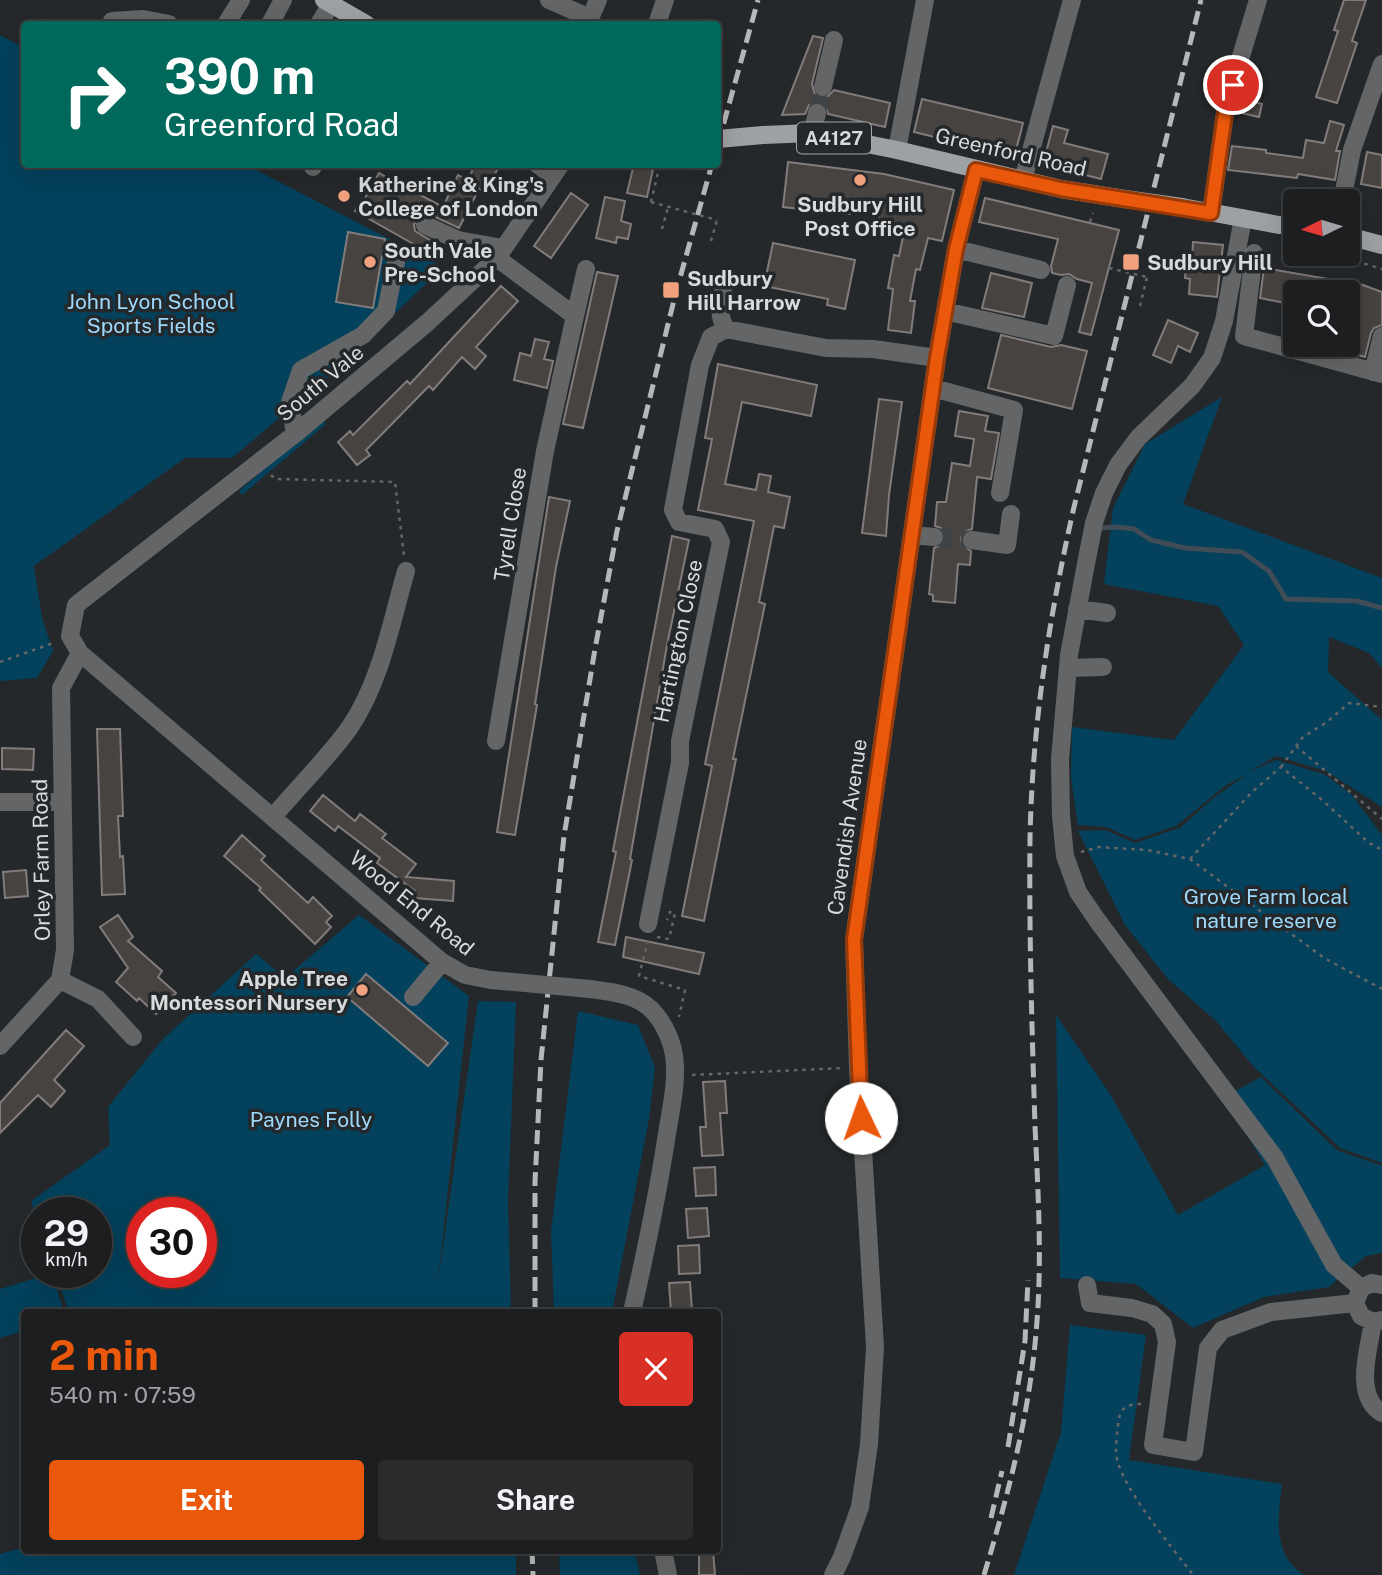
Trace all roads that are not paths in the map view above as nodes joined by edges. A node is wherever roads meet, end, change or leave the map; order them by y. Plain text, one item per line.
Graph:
1 (241, 0) edge
2 (283, 0) edge
3 (549, 0) edge
4 (598, 0) edge
5 (665, 0) edge
6 (925, 0) edge
7 (1072, 0) edge
8 (1258, 0) edge
9 (327, 2) edge
10 (112, 21) dead end
11 (153, 21) edge
12 (228, 21) edge
13 (272, 21) edge
14 (321, 21) edge
15 (361, 21) edge
16 (589, 21) edge
17 (658, 21) edge
18 (834, 40) dead end
19 (1382, 64) edge
20 (823, 87) tunnel mouth
21 (817, 113) tunnel mouth
22 (812, 133) junction
23 (721, 139) edge
24 (897, 149) junction
25 (557, 170) edge
26 (976, 170) junction
27 (1023, 180) junction
28 (1344, 189) edge
29 (1211, 213) junction
30 (1243, 218) junction
31 (425, 225) dead end
32 (1283, 225) edge
33 (1360, 239) edge
34 (1382, 245) edge
35 (956, 249) junction
36 (500, 253) junction
37 (1254, 253) dead end
38 (396, 262) dead end
39 (586, 269) dead end
40 (1041, 270) dead end
41 (1067, 285) dead end
42 (723, 292) dead end
43 (945, 311) junction
44 (575, 316) junction
45 (726, 329) junction
46 (1382, 337) edge
47 (937, 358) junction
48 (1377, 373) edge
49 (933, 388) junction
50 (295, 434) junction
51 (1000, 493) dead end
52 (1011, 514) dead end
53 (912, 534) junction
54 (934, 537) tunnel mouth
55 (972, 540) tunnel mouth
56 (406, 570) road end
57 (1077, 609) junction
58 (1107, 612) dead end
59 (70, 636) joint
60 (80, 653) junction
61 (1103, 667) dead end
62 (1068, 668) junction
63 (496, 741) dead end
64 (63, 802) junction
65 (0, 803) edge
66 (273, 817) junction
67 (649, 920) road end
68 (442, 962) junction
69 (60, 980) junction
70 (413, 998) dead end
71 (133, 1037) dead end
72 (0, 1046) edge
73 (1382, 1285) edge
74 (1087, 1286) dead end
75 (1358, 1296) junction
76 (633, 1309) edge
77 (1377, 1321) edge
78 (1382, 1413) edge
79 (664, 1554) edge
80 (668, 1575) edge
81 (833, 1575) edge

1 - 12 street
2 - 13 street
3 - 16 street
4 - 16 street
5 - 17 street
6 - 24 street
7 - 27 street
8 - 29 street
9 - 14 street
9 - 15 main road
10 - 11 street
18 - 20 street
19 - 28 street
21 - 22 street
22 - 23 main road, Greenford Road / A4127, bridge
22 - 24 main road, Greenford Road / A4127
24 - 26 main road, Greenford Road / A4127
25 - 36 street, South Vale
26 - 27 main road, Greenford Road / A4127
26 - 35 street, Cavendish Avenue
27 - 29 main road, Greenford Road / A4127, bridge
29 - 30 main road, Greenford Road / A4127
30 - 32 main road, Greenford Road / A4127
30 - 57 street
31 - 36 street
33 - 34 main road
35 - 40 street
35 - 43 street, Cavendish Avenue
36 - 44 street
36 - 50 street, South Vale
37 - 48 street
38 - 50 street
39 - 44 street, Tyrell Close
41 - 43 street
42 - 45 street
43 - 47 street, Cavendish Avenue
44 - 63 street, Tyrell Close
45 - 47 street
45 - 67 street, Hartington Close
46 - 48 street
47 - 49 street, Cavendish Avenue
49 - 51 street
49 - 53 street, Cavendish Avenue
50 - 59 street, South Vale
52 - 55 street
53 - 54 street
53 - 81 street, Cavendish Avenue
56 - 66 street
57 - 58 street
57 - 62 street
59 - 60 street, Wood End Road
60 - 64 street, Orley Farm Road
60 - 66 street, Wood End Road
61 - 62 street
62 - 75 street
64 - 65 street
64 - 69 street, Orley Farm Road
66 - 68 street, Wood End Road
68 - 70 street
68 - 76 street, Wood End Road, bridge
69 - 71 street
69 - 72 street
73 - 75 street
74 - 75 street
75 - 77 street
77 - 78 street
79 - 80 street

